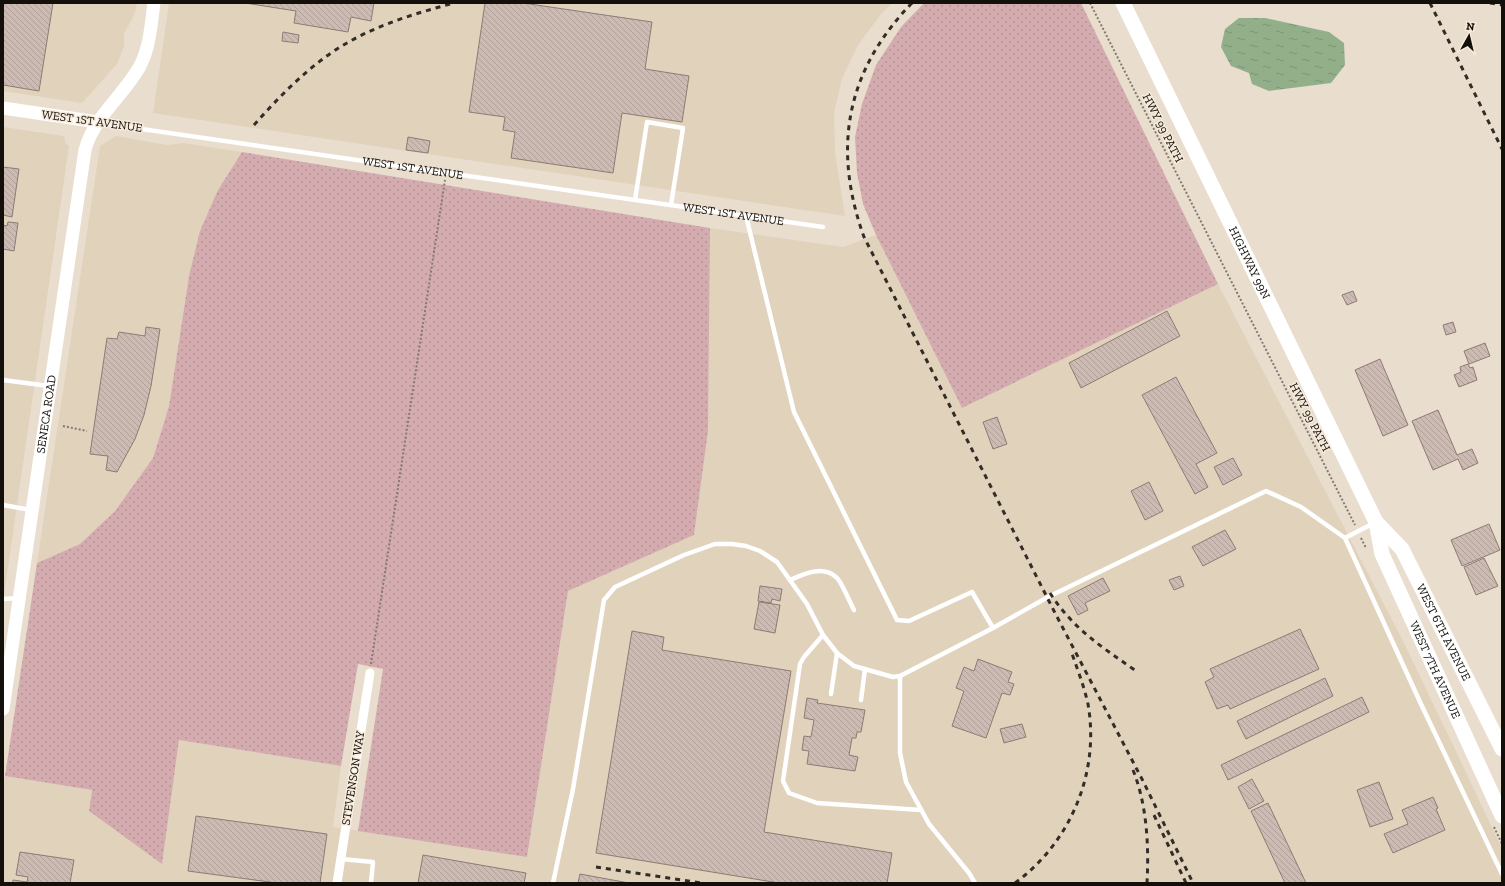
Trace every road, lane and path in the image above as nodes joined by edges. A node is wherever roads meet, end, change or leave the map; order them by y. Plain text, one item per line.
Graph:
1 (154, 3) edge
2 (1090, 3) edge
3 (1122, 3) edge
4 (3, 108) edge
5 (98, 122) junction
6 (447, 173) junction
7 (635, 200) junction
8 (671, 206) junction
9 (746, 216) junction
10 (823, 228) dead end
11 (3, 380) edge
12 (50, 387) junction
13 (64, 426) dead end
14 (87, 431) dead end
15 (3, 505) edge
16 (32, 510) junction
17 (1376, 522) junction
18 (1358, 531) junction
19 (1345, 538) junction
20 (1367, 550) dead end
21 (790, 580) junction
22 (19, 598) junction
23 (3, 599) edge
24 (854, 610) dead end
25 (993, 628) junction
26 (823, 635) junction
27 (837, 653) junction
28 (865, 669) junction
29 (370, 673) joint
30 (900, 676) junction
31 (831, 694) dead end
32 (861, 700) dead end
33 (3, 708) edge
34 (1502, 749) edge
35 (922, 810) junction
36 (1497, 819) edge
37 (1502, 844) edge
38 (341, 859) junction
39 (1502, 874) edge
40 (337, 883) edge
41 (371, 883) edge
42 (553, 883) edge
43 (975, 883) edge

1 - 5 main road, SENECA ROAD
2 - 18 path, HWY 99 PATH
3 - 17 main road, HIGHWAY 99N
4 - 5 main road, WEST 1ST AVENUE
5 - 6 lane, WEST 1ST AVENUE
5 - 12 main road, SENECA ROAD
6 - 7 lane, WEST 1ST AVENUE
6 - 29 path
7 - 8 lane, WEST 1ST AVENUE
7 - 8 lane
8 - 9 lane, WEST 1ST AVENUE
9 - 10 lane, WEST 1ST AVENUE
9 - 25 lane
11 - 12 lane
12 - 16 main road, SENECA ROAD
13 - 14 path
15 - 16 lane
16 - 22 main road, SENECA ROAD
17 - 18 lane
17 - 34 main road, WEST 6TH AVENUE
17 - 36 main road, WEST 7TH AVENUE
18 - 19 lane
18 - 20 path, HWY 99 PATH
19 - 25 lane
19 - 39 lane
21 - 24 lane
21 - 26 lane
21 - 42 lane
22 - 23 lane
22 - 33 main road, SENECA ROAD
25 - 30 lane
26 - 27 lane
26 - 35 lane
27 - 28 lane
27 - 31 lane
28 - 30 lane
28 - 32 lane
29 - 38 street, STEVENSON WAY
30 - 35 lane
35 - 43 lane
36 - 37 path
38 - 40 street, STEVENSON WAY
38 - 41 lane

